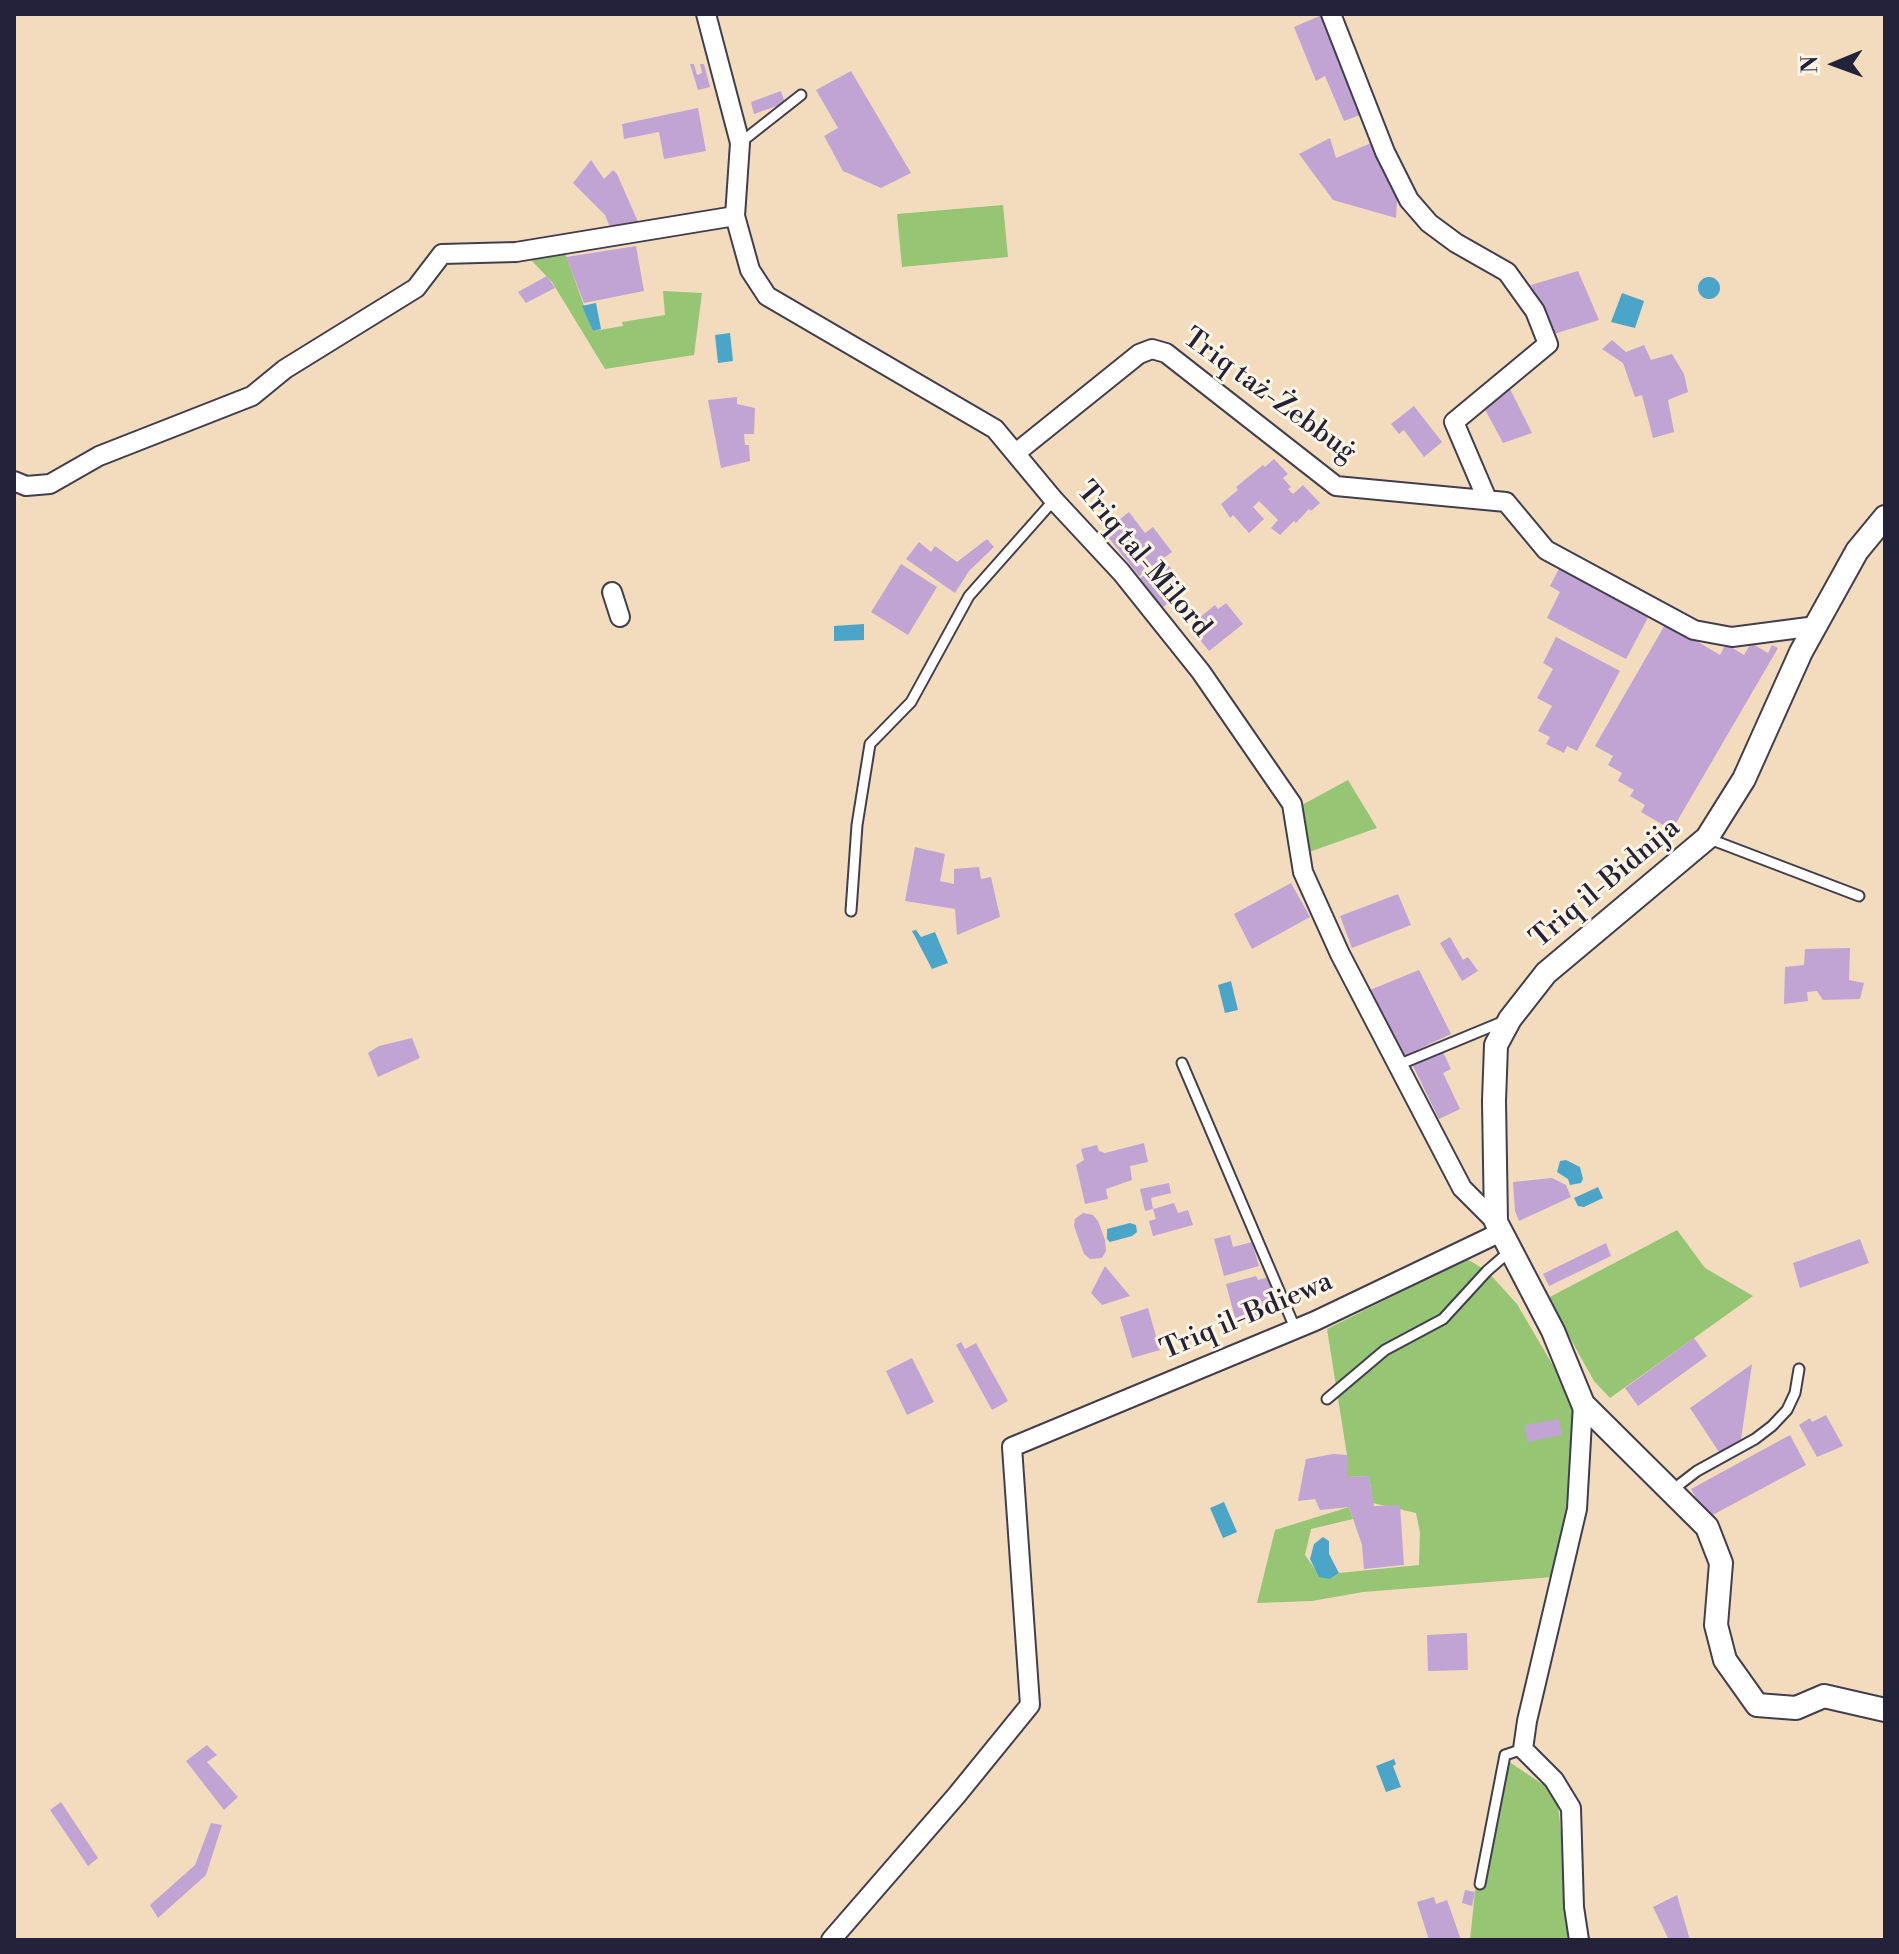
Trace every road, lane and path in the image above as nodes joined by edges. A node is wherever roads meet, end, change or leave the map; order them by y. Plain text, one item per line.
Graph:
1 (706, 14) edge
2 (1331, 14) edge
3 (801, 95) dead end
4 (740, 143) junction
5 (735, 216) junction
6 (1017, 452) junction
7 (14, 481) edge
8 (1487, 499) junction
9 (1054, 500) junction
10 (1885, 517) edge
11 (612, 592) dead end
12 (620, 617) dead end
13 (1816, 626) junction
14 (1707, 838) junction
15 (1859, 896) dead end
16 (851, 911) dead end
17 (1510, 1019) junction
18 (1182, 1063) dead end
19 (1398, 1065) junction
20 (1502, 1235) junction
21 (1295, 1328) junction
22 (1799, 1369) dead end
23 (1327, 1399) dead end
24 (1583, 1404) junction
25 (1671, 1491) junction
26 (1885, 1710) edge
27 (1523, 1749) junction
28 (1480, 1884) dead end
29 (831, 1940) edge
30 (1579, 1940) edge

1 - 4 street, Triq tal-Milord
2 - 8 street
3 - 4 lane
4 - 5 street, Triq tal-Milord
5 - 6 street, Triq tal-Milord
5 - 7 street
6 - 8 street, Triq taż-Żebbuġ
6 - 9 street, Triq tal-Milord
8 - 13 street, Triq taż-Żebbuġ
9 - 16 lane
9 - 19 street, Triq tal-Milord
10 - 13 street, Triq il-Bidnija
11 - 12 street
13 - 14 street, Triq il-Bidnija
14 - 15 lane
14 - 17 street, Triq il-Bidnija
17 - 19 lane
17 - 20 street, Triq il-Bidnija
18 - 21 lane
19 - 20 street, Triq tal-Milord
20 - 21 street, Triq il-Bdiewa
20 - 23 lane
20 - 24 street
21 - 29 street, Triq il-Bdiewa
22 - 25 lane
24 - 25 street
24 - 27 street
25 - 26 street
27 - 28 lane
27 - 30 street

